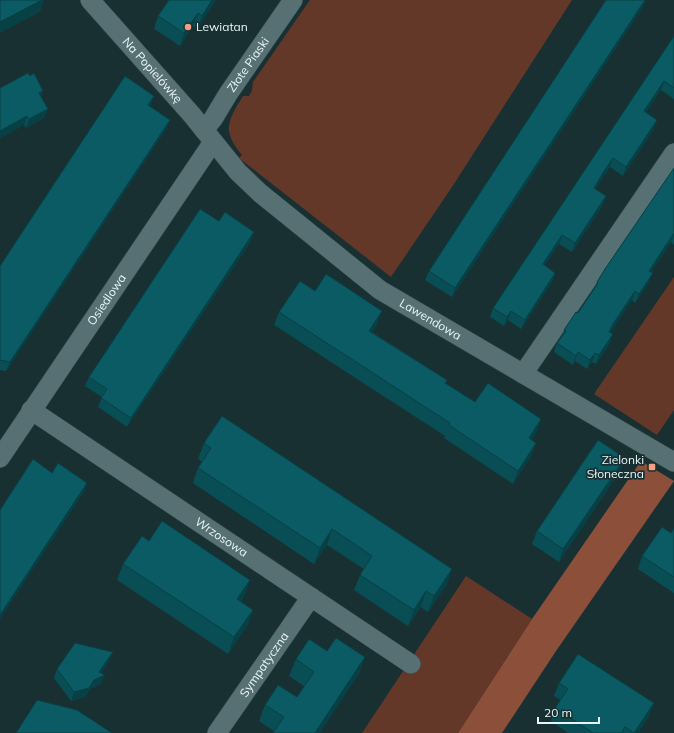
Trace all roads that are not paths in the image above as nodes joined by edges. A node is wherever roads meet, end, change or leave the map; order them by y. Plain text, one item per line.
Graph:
1 (90, 0) edge
2 (293, 0) edge
3 (209, 136) junction
4 (674, 154) edge
5 (523, 374) junction
6 (32, 410) junction
7 (0, 458) edge
8 (674, 462) edge
9 (311, 597) junction
10 (411, 664) dead end
11 (217, 733) edge

1 - 3 street, Na Popielówkę
2 - 3 street, Złote Piaski
3 - 5 street, Lawendowa
3 - 6 street, Osiedlowa
4 - 5 street
5 - 8 street, Lawendowa
6 - 7 street, Osiedlowa
6 - 9 street, Wrzosowa
9 - 10 street, Wrzosowa
9 - 11 street, Sympatyczna

